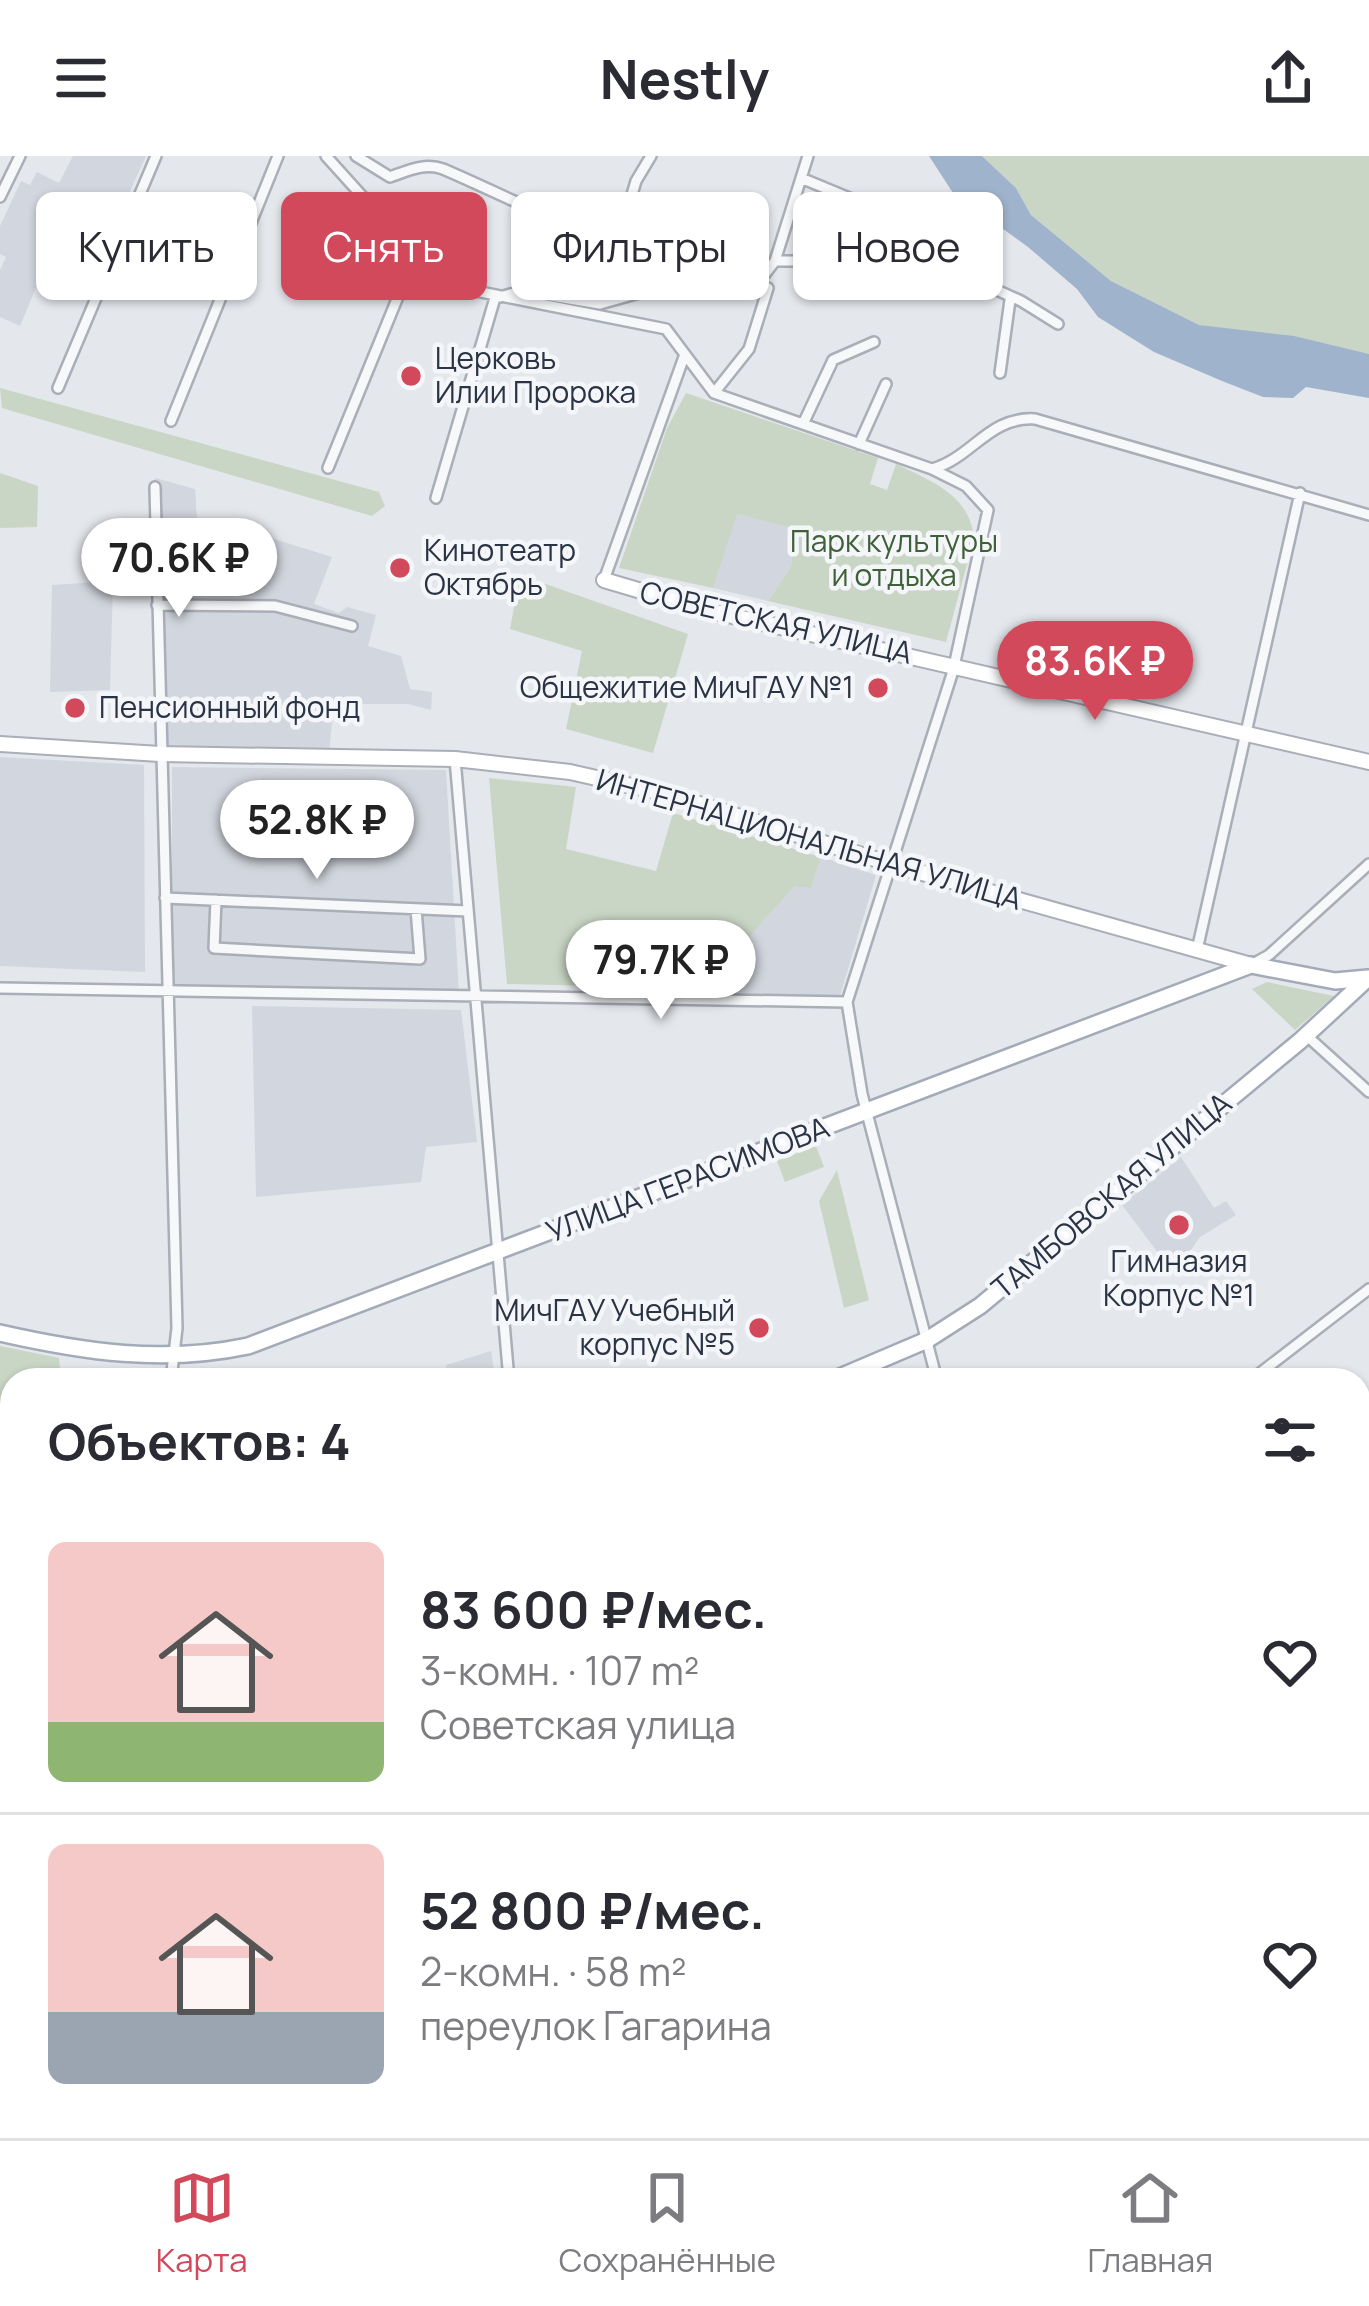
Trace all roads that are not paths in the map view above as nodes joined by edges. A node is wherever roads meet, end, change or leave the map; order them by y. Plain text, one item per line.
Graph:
1 (20, 156) edge
2 (156, 156) edge
3 (278, 156) edge
4 (326, 156) edge
5 (356, 156) edge
6 (448, 156) edge
7 (651, 156) edge
8 (808, 156) edge
9 (416, 161) edge
10 (442, 169) junction
11 (801, 178) junction
12 (358, 192) edge
13 (633, 192) edge
14 (0, 197) edge
15 (511, 203) edge
16 (775, 261) junction
17 (793, 261) edge
18 (769, 269) edge
19 (487, 294) edge
20 (511, 294) edge
21 (495, 298) junction
22 (1010, 299) junction
23 (397, 300) edge
24 (575, 300) edge
25 (613, 300) edge
26 (764, 300) edge
27 (1058, 324) dead end
28 (874, 342) dead end
29 (685, 355) junction
30 (1000, 373) dead end
31 (886, 384) dead end
32 (58, 388) dead end
33 (714, 392) junction
34 (170, 421) dead end
35 (803, 424) junction
36 (859, 444) junction
37 (328, 468) dead end
38 (932, 470) junction
39 (155, 487) dead end
40 (1300, 493) junction
41 (436, 498) dead end
42 (1369, 515) edge
43 (604, 580) joint
44 (157, 605) junction
45 (352, 626) dead end
46 (954, 665) junction
47 (1247, 734) junction
48 (0, 744) edge
49 (160, 754) junction
50 (455, 759) junction
51 (1369, 762) edge
52 (1369, 864) edge
53 (894, 865) junction
54 (165, 898) junction
55 (216, 899) junction
56 (416, 909) junction
57 (468, 910) junction
58 (1197, 950) junction
59 (1251, 965) junction
60 (1368, 977) edge
61 (0, 988) edge
62 (167, 989) junction
63 (475, 997) junction
64 (847, 1002) junction
65 (1306, 1036) junction
66 (1369, 1092) edge
67 (866, 1109) junction
68 (500, 1252) junction
69 (1369, 1289) edge
70 (0, 1333) edge
71 (927, 1340) junction
72 (171, 1358) junction
73 (171, 1368) edge
74 (508, 1368) edge
75 (861, 1368) edge
76 (934, 1368) edge
77 (1267, 1368) edge

1 - 14 street
2 - 32 street
3 - 34 street
4 - 12 street
5 - 9 street
6 - 10 street
7 - 13 street
8 - 11 street
9 - 10 street
10 - 15 street
11 - 16 street
11 - 22 street
16 - 17 street
16 - 18 street
19 - 21 street
20 - 21 street
21 - 29 street
21 - 41 street
22 - 27 street
22 - 30 street
23 - 37 street
24 - 25 street
26 - 33 street
28 - 35 street
29 - 33 street
29 - 43 street
31 - 36 street
33 - 35 street
35 - 36 street
36 - 38 street
38 - 40 street
38 - 46 street
39 - 44 street
40 - 42 street
40 - 47 street
43 - 46 main road, СОВЕТСКАЯ УЛИЦА
44 - 45 street
44 - 49 street
46 - 47 main road, СОВЕТСКАЯ УЛИЦА
46 - 53 street
47 - 51 main road, СОВЕТСКАЯ УЛИЦА
47 - 58 street
48 - 49 main road, ИНТЕРНАЦИОНАЛЬНАЯ УЛИЦА
49 - 50 main road, ИНТЕРНАЦИОНАЛЬНАЯ УЛИЦА
49 - 54 street
50 - 53 main road, ИНТЕРНАЦИОНАЛЬНАЯ УЛИЦА
50 - 57 street
52 - 59 street
53 - 58 main road, ИНТЕРНАЦИОНАЛЬНАЯ УЛИЦА
53 - 64 street
54 - 55 street
54 - 62 street
55 - 56 street
55 - 56 street
56 - 57 street
57 - 63 street
58 - 59 main road, ИНТЕРНАЦИОНАЛЬНАЯ УЛИЦА
59 - 60 main road
59 - 67 main road, УЛИЦА ГЕРАСИМОВА
60 - 65 main road, ТАМБОВСКАЯ УЛИЦА
61 - 62 street
62 - 63 street
62 - 72 street
63 - 64 street
63 - 68 street
64 - 67 street
65 - 66 street
65 - 71 main road, ТАМБОВСКАЯ УЛИЦА
67 - 68 main road, УЛИЦА ГЕРАСИМОВА
67 - 71 street
68 - 72 main road, УЛИЦА ГЕРАСИМОВА
68 - 74 street
69 - 77 street
70 - 72 main road, УЛИЦА ГЕРАСИМОВА
71 - 75 main road, ТАМБОВСКАЯ УЛИЦА
71 - 76 street
72 - 73 street

